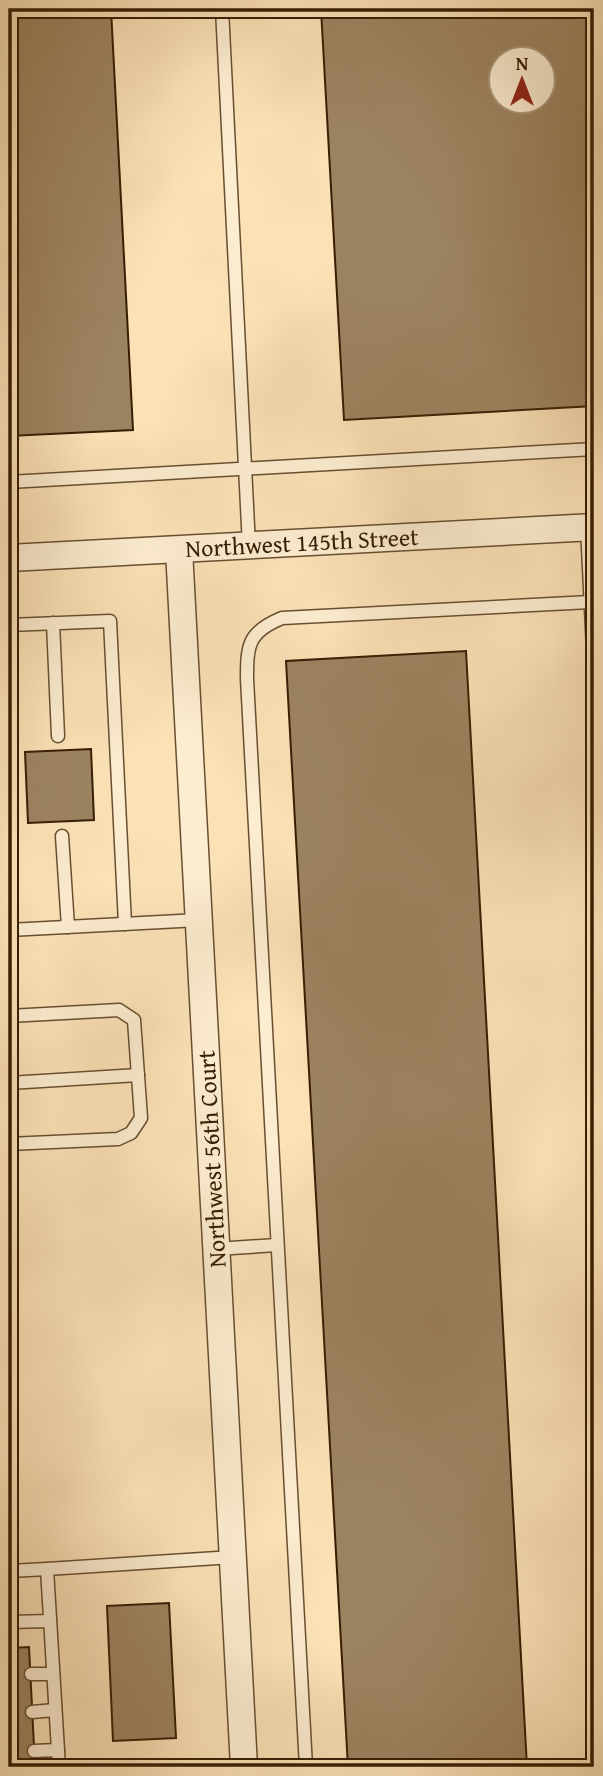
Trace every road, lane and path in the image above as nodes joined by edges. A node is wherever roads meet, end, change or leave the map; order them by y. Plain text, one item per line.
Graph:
1 (222, 9) edge
2 (594, 449) edge
3 (244, 469) junction
4 (9, 482) edge
5 (590, 527) edge
6 (249, 546) junction
7 (179, 550) junction
8 (9, 558) edge
9 (590, 602) junction
10 (52, 623) junction
11 (9, 625) edge
12 (594, 671) edge
13 (58, 736) dead end
14 (62, 836) dead end
15 (199, 920) junction
16 (125, 924) junction
17 (68, 927) junction
18 (9, 930) edge
19 (9, 1016) edge
20 (138, 1075) junction
21 (9, 1083) edge
22 (9, 1144) edge
23 (277, 1245) junction
24 (216, 1249) junction
25 (233, 1557) junction
26 (47, 1569) junction
27 (9, 1572) edge
28 (50, 1621) junction
29 (9, 1622) edge
30 (31, 1674) dead end
31 (53, 1674) junction
32 (55, 1710) junction
33 (32, 1712) dead end
34 (58, 1750) junction
35 (34, 1751) dead end
36 (58, 1767) edge
37 (244, 1767) edge
38 (306, 1767) edge

1 - 3 lane
2 - 3 lane
3 - 4 lane
3 - 6 lane
5 - 6 street, Northwest 145th Street
5 - 9 lane
6 - 7 street, Northwest 145th Street
7 - 8 street, Northwest 145th Street
7 - 15 street, Northwest 56th Court
9 - 12 lane
9 - 23 lane
10 - 11 lane
10 - 13 lane
10 - 16 lane
14 - 17 lane
15 - 16 lane
15 - 24 street, Northwest 56th Court
16 - 17 lane
17 - 18 lane
19 - 20 lane
20 - 21 lane
20 - 22 lane
23 - 24 lane
23 - 38 lane
24 - 25 street, Northwest 56th Court
25 - 26 lane
25 - 37 street, Northwest 56th Court
26 - 27 lane
26 - 28 lane
28 - 29 lane
28 - 31 lane
30 - 31 lane
31 - 32 lane
32 - 33 lane
32 - 34 lane
34 - 35 lane
34 - 36 lane

